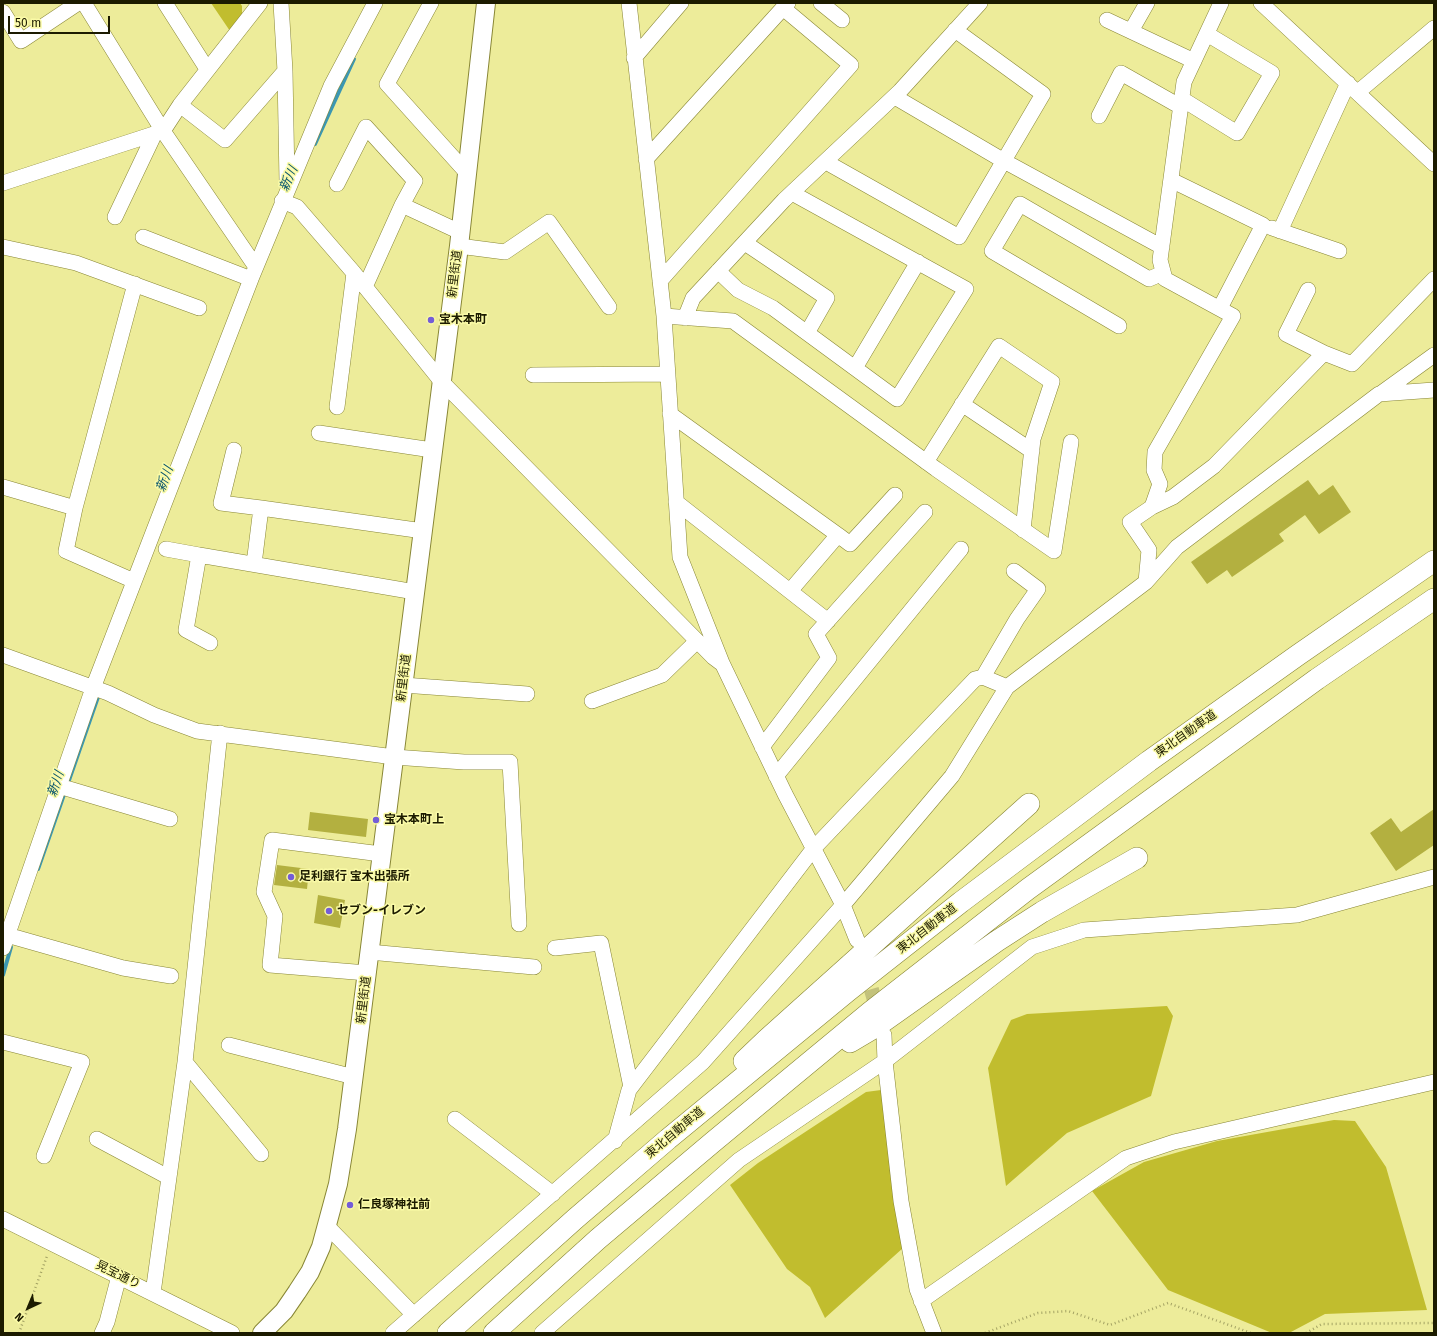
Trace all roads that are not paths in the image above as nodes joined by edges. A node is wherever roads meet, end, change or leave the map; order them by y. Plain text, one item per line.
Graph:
1 (78, 3) edge
2 (84, 3) edge
3 (165, 3) edge
4 (281, 3) edge
5 (375, 3) edge
6 (431, 3) edge
7 (486, 3) edge
8 (629, 3) edge
9 (681, 3) edge
10 (821, 3) edge
11 (980, 3) edge
12 (1147, 3) edge
13 (1221, 3) edge
14 (1261, 3) edge
15 (255, 5) edge
16 (786, 6) edge
17 (3, 12) edge
18 (842, 20) dead end
19 (1107, 20) dead end
20 (1434, 28) edge
21 (955, 30) junction
22 (1131, 31) junction
23 (1207, 34) junction
24 (634, 58) junction
25 (1194, 61) junction
26 (208, 69) junction
27 (285, 71) junction
28 (1353, 87) junction
29 (895, 97) junction
30 (1181, 103) junction
31 (180, 105) junction
32 (1099, 116) dead end
33 (159, 132) junction
34 (646, 159) junction
35 (1004, 161) junction
36 (826, 162) junction
37 (1434, 164) edge
38 (467, 173) junction
39 (1171, 180) junction
40 (3, 183) edge
41 (337, 184) dead end
42 (792, 193) junction
43 (284, 194) junction
44 (402, 205) junction
45 (116, 217) dead end
46 (1263, 225) junction
47 (1280, 231) junction
48 (143, 237) dead end
49 (460, 239) junction
50 (745, 243) junction
51 (3, 247) edge
52 (1162, 247) junction
53 (1339, 251) dead end
54 (918, 262) junction
55 (718, 271) junction
56 (253, 273) junction
57 (354, 273) junction
58 (1163, 273) junction
59 (1434, 279) edge
60 (660, 281) junction
61 (134, 284) junction
62 (365, 287) junction
63 (1308, 290) dead end
64 (609, 307) dead end
65 (199, 308) dead end
66 (1220, 308) junction
67 (664, 316) junction
68 (685, 318) junction
69 (1119, 326) dead end
70 (807, 333) junction
71 (1324, 353) junction
72 (1434, 355) edge
73 (855, 368) junction
74 (668, 374) junction
75 (533, 375) dead end
76 (441, 381) junction
77 (1434, 390) edge
78 (1379, 394) junction
79 (962, 404) junction
80 (337, 407) dead end
81 (670, 414) junction
82 (319, 433) dead end
83 (1071, 442) dead end
84 (234, 450) dead end
85 (432, 450) junction
86 (1032, 451) junction
87 (926, 462) junction
88 (3, 487) edge
89 (895, 495) dead end
90 (676, 502) junction
91 (1152, 507) junction
92 (75, 508) junction
93 (261, 508) junction
94 (925, 512) dead end
95 (1023, 530) junction
96 (423, 531) junction
97 (838, 535) junction
98 (166, 549) dead end
99 (961, 549) dead end
100 (199, 555) junction
101 (1434, 561) edge
102 (254, 564) junction
103 (1014, 570) dead end
104 (134, 581) junction
105 (1146, 582) junction
106 (790, 591) junction
107 (415, 592) junction
108 (1434, 599) edge
109 (828, 621) junction
110 (698, 641) junction
111 (210, 643) dead end
112 (3, 655) edge
113 (722, 664) junction
114 (983, 677) junction
115 (403, 685) junction
116 (1007, 687) junction
117 (93, 688) junction
118 (527, 694) dead end
119 (592, 701) dead end
120 (220, 733) junction
121 (762, 747) junction
122 (394, 757) junction
123 (776, 776) junction
124 (59, 786) junction
125 (1029, 804) dead end
126 (170, 819) dead end
127 (814, 848) junction
128 (381, 854) junction
129 (1137, 858) dead end
130 (1434, 878) edge
131 (843, 905) junction
132 (519, 924) dead end
133 (857, 940) dead end
134 (5, 941) edge
135 (555, 948) dead end
136 (369, 952) junction
137 (534, 967) dead end
138 (367, 973) junction
139 (171, 976) dead end
140 (884, 1035) dead end
141 (3, 1042) edge
142 (229, 1045) dead end
143 (885, 1061) junction
144 (185, 1062) junction
145 (799, 1070) junction
146 (354, 1077) junction
147 (1434, 1082) edge
148 (631, 1087) junction
149 (455, 1119) dead end
150 (97, 1139) dead end
151 (668, 1139) junction
152 (615, 1141) junction
153 (260, 1154) dead end
154 (44, 1156) dead end
155 (168, 1177) junction
156 (553, 1194) junction
157 (3, 1219) edge
158 (327, 1226) junction
159 (119, 1276) junction
160 (153, 1293) junction
161 (921, 1301) junction
162 (414, 1315) junction
163 (102, 1333) edge
164 (232, 1333) edge
165 (262, 1333) edge
166 (393, 1333) edge
167 (448, 1333) edge
168 (494, 1333) edge
169 (542, 1333) edge
170 (934, 1333) edge

1 - 17 street
2 - 33 street
3 - 26 street
4 - 27 street
5 - 43 street
6 - 38 street
7 - 38 main road, 新里街道
8 - 24 street
9 - 24 street
10 - 18 street
11 - 21 street
12 - 22 street
13 - 23 street
14 - 28 street
15 - 26 street
16 - 34 street
16 - 60 street
19 - 22 street
20 - 28 street
21 - 29 street
21 - 35 street
22 - 25 street
23 - 25 street
23 - 30 street
24 - 34 street
25 - 30 street
26 - 31 street
27 - 31 street
27 - 43 street
28 - 37 street
28 - 47 street
29 - 35 street
29 - 36 street
30 - 32 street
30 - 39 street
31 - 33 street
33 - 40 street
33 - 45 street
33 - 56 street
34 - 60 street
35 - 36 street
35 - 52 street
36 - 42 street
38 - 49 main road, 新里街道
39 - 46 street
39 - 52 street
41 - 44 street
42 - 50 street
42 - 54 street
43 - 56 street
43 - 57 street
44 - 49 street
44 - 62 street
46 - 47 street
46 - 66 street
47 - 53 street
48 - 56 street
49 - 64 street
49 - 76 main road, 新里街道
50 - 55 street
50 - 70 street
51 - 61 street
52 - 58 street
54 - 73 street
54 - 73 street
55 - 68 street
55 - 70 street
56 - 104 street
57 - 62 street
57 - 80 street
58 - 66 street
58 - 69 street
59 - 71 street
60 - 67 street
61 - 65 street
61 - 92 street
62 - 76 street
63 - 71 street
66 - 91 street
67 - 68 street
67 - 74 street
68 - 87 street
70 - 73 street
71 - 91 street
72 - 78 street
74 - 75 street
74 - 81 street
76 - 85 main road, 新里街道
76 - 110 street
77 - 78 street
78 - 105 street
79 - 86 street
79 - 86 street
79 - 87 street
81 - 90 street
81 - 97 street
82 - 85 street
83 - 95 street
84 - 93 street
85 - 96 main road, 新里街道
86 - 95 street
87 - 95 street
88 - 92 street
89 - 97 street
90 - 106 street
90 - 113 street
91 - 105 street
92 - 104 street
93 - 96 street
93 - 102 street
94 - 109 street
96 - 107 main road, 新里街道
97 - 106 street
98 - 100 street
99 - 123 street
100 - 102 street
100 - 111 street
101 - 151 highway, 東北自動車道
102 - 107 street
103 - 114 street
104 - 117 street
105 - 116 street
106 - 109 street
107 - 115 main road, 新里街道
108 - 145 highway
109 - 121 street
110 - 113 street
110 - 119 street
112 - 117 street
113 - 121 street
114 - 116 street
114 - 127 street
115 - 118 street
115 - 122 main road, 新里街道
116 - 131 street
117 - 120 street
117 - 124 street
120 - 122 street
120 - 144 street
121 - 123 street
122 - 128 main road, 新里街道
122 - 132 street
123 - 127 street
124 - 126 street
124 - 134 street
125 - 151 highway
127 - 131 street
127 - 148 street
128 - 136 main road, 新里街道
128 - 138 street
129 - 145 highway
130 - 143 street
131 - 133 street
131 - 152 street
134 - 139 street
135 - 148 street
136 - 137 street
136 - 138 main road, 新里街道
138 - 146 main road, 新里街道
140 - 143 street
141 - 154 street
142 - 146 street
143 - 161 street
143 - 169 street
144 - 153 street
144 - 155 street
145 - 168 highway
146 - 158 main road, 新里街道
147 - 161 street
148 - 152 street
149 - 156 street
150 - 155 street
151 - 167 highway, 東北自動車道
152 - 156 street
155 - 160 street
156 - 162 street
157 - 159 street, 晃宝通り
158 - 162 street
158 - 165 main road, 新里街道
159 - 160 street, 晃宝通り
159 - 163 street
160 - 164 street, 晃宝通り
161 - 170 street
162 - 166 street

